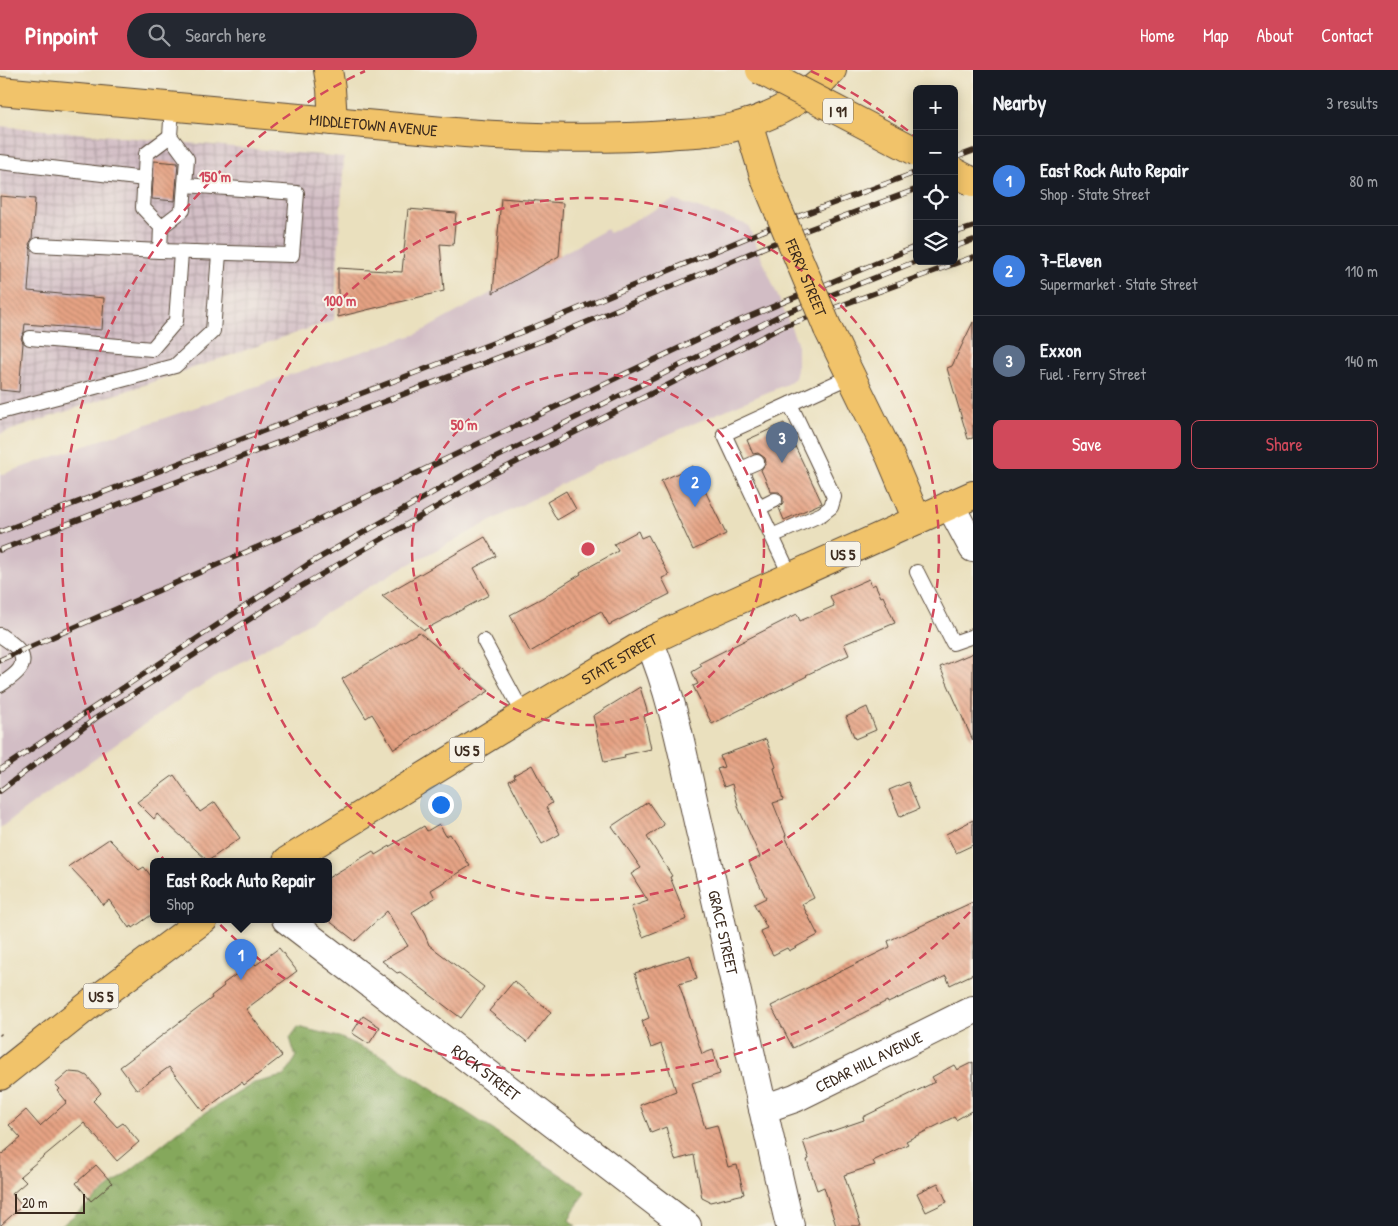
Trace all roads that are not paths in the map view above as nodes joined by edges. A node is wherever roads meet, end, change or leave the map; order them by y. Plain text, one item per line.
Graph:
1 (328, 70) edge
2 (760, 70) edge
3 (832, 70) edge
4 (0, 91) edge
5 (172, 106) junction
6 (333, 121) junction
7 (748, 123) junction
8 (170, 136) junction
9 (913, 150) edge
10 (0, 162) edge
11 (958, 174) edge
12 (144, 179) junction
13 (973, 182) edge
14 (185, 185) junction
15 (161, 227) junction
16 (38, 245) dead end
17 (160, 251) junction
18 (181, 253) junction
19 (219, 254) junction
20 (30, 338) dead end
21 (851, 376) junction
22 (790, 404) junction
23 (0, 412) edge
24 (757, 462) dead end
25 (741, 469) junction
26 (775, 500) dead end
27 (962, 500) edge
28 (759, 508) junction
29 (917, 520) junction
30 (772, 536) junction
31 (973, 548) edge
32 (918, 572) dead end
33 (792, 576) junction
34 (0, 635) edge
35 (973, 636) edge
36 (484, 641) dead end
37 (649, 641) junction
38 (0, 685) edge
39 (524, 715) junction
40 (292, 858) edge
41 (199, 923) edge
42 (291, 923) edge
43 (973, 1010) edge
44 (0, 1076) edge
45 (763, 1110) junction
46 (687, 1226) edge
47 (790, 1226) edge

1 - 6 main road
2 - 9 main road, I 91, bridge
3 - 7 main road
4 - 5 main road, MIDDLETOWN AVENUE
5 - 6 main road, MIDDLETOWN AVENUE
5 - 8 lane
6 - 7 main road, MIDDLETOWN AVENUE
7 - 21 main road, FERRY STREET, bridge
8 - 12 lane
8 - 14 lane
10 - 12 lane
11 - 13 main road, bridge
12 - 15 lane
14 - 15 lane
14 - 19 lane
15 - 17 lane
16 - 17 lane
17 - 18 lane
18 - 19 lane
18 - 20 lane
19 - 23 lane
21 - 22 lane
21 - 29 main road, FERRY STREET
22 - 25 lane
22 - 30 lane
24 - 25 lane
25 - 28 lane
26 - 28 lane
27 - 29 main road, STATE STREET / US 5
27 - 31 street
28 - 30 lane
29 - 33 main road, STATE STREET / US 5
30 - 33 lane
32 - 35 lane
33 - 37 main road, STATE STREET / US 5
34 - 38 lane
36 - 39 lane
37 - 39 main road, STATE STREET / US 5
37 - 45 street, GRACE STREET
39 - 40 main road, STATE STREET / US 5
41 - 44 main road, US 5
42 - 46 street, ROCK STREET
43 - 45 street, CEDAR HILL AVENUE
45 - 47 street, GRACE STREET

